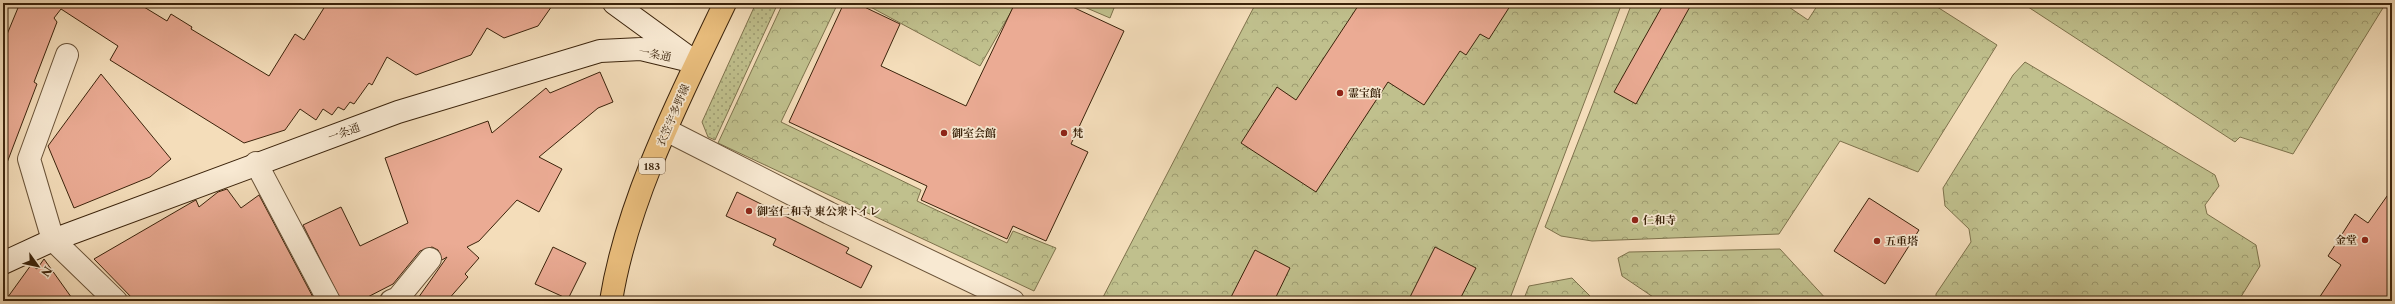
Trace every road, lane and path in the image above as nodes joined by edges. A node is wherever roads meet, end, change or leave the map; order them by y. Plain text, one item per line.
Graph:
1 (614, 3) edge
2 (725, 3) edge
3 (68, 55) dead end
4 (695, 62) junction
5 (666, 130) junction
6 (256, 164) junction
7 (53, 240) junction
8 (430, 260) dead end
9 (3, 263) edge
10 (116, 301) edge
11 (329, 301) edge
12 (391, 301) edge
13 (611, 301) edge
14 (1013, 301) edge

1 - 4 street
2 - 4 main road, 衣笠宇多野線 / 183
3 - 7 street
4 - 5 main road, 衣笠宇多野線 / 183
4 - 6 street, 一条通
5 - 13 main road, 衣笠宇多野線 / 183
5 - 14 street
6 - 7 street, 一条通
6 - 11 street
7 - 9 street, 一条通
7 - 10 street
8 - 12 street

